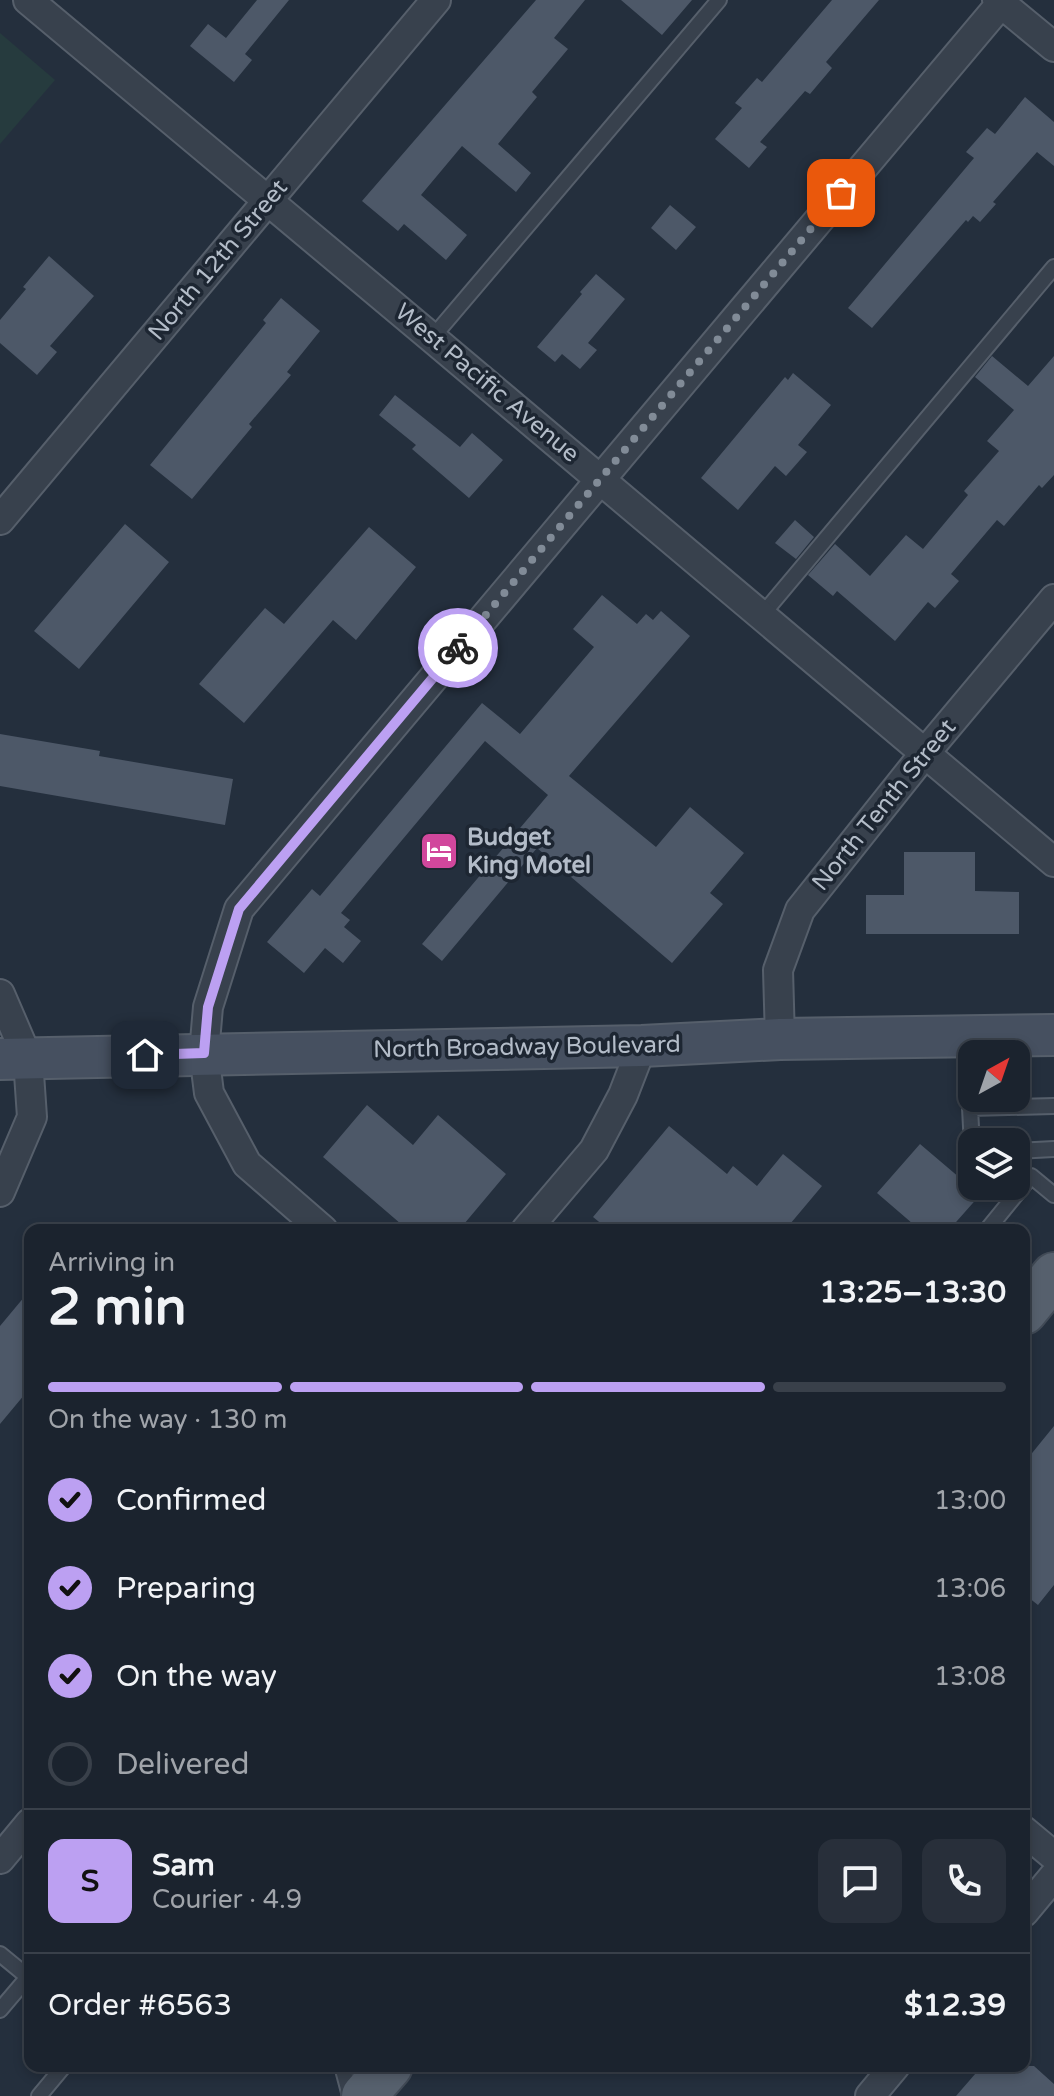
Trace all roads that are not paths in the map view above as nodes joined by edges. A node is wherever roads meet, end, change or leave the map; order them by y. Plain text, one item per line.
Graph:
1 (28, 0) edge
2 (436, 0) edge
3 (719, 0) edge
4 (1001, 1) edge
5 (1054, 47) edge
6 (268, 200) junction
7 (1054, 267) edge
8 (432, 338) junction
9 (600, 479) junction
10 (0, 520) edge
11 (1054, 599) edge
12 (762, 615) junction
13 (925, 753) junction
14 (1054, 862) edge
15 (0, 994) edge
16 (1035, 1035) edge
17 (780, 1039) junction
18 (642, 1046) junction
19 (204, 1053) junction
20 (1030, 1057) edge
21 (14, 1059) edge
22 (1031, 1176) joint
23 (0, 1192) edge
24 (1054, 1195) edge
25 (316, 1224) edge
26 (531, 1224) edge
27 (992, 1224) edge
28 (24, 1830) edge
29 (1030, 1836) edge
30 (1054, 1856) edge
31 (0, 1859) edge
32 (1054, 1876) edge
33 (1030, 1905) edge
34 (0, 1954) edge
35 (24, 1974) edge
36 (24, 1984) edge
37 (0, 2010) edge
38 (59, 2072) edge
39 (344, 2072) edge
40 (385, 2072) edge
41 (890, 2072) edge
42 (39, 2096) edge
43 (350, 2096) edge
44 (364, 2096) edge
45 (870, 2096) edge

1 - 6 street, West Pacific Avenue
2 - 6 street, North 12th Street
3 - 8 lane
4 - 5 street
4 - 9 street
6 - 8 street, West Pacific Avenue
6 - 10 street, North 12th Street
7 - 12 lane
8 - 9 street, West Pacific Avenue
9 - 12 street, West Pacific Avenue
9 - 19 street
11 - 13 street, North Tenth Street
12 - 13 street, West Pacific Avenue
13 - 14 street, West Pacific Avenue
13 - 17 street, North Tenth Street
15 - 21 street
16 - 17 main road, North Broadway Boulevard
16 - 20 lane
17 - 18 main road, North Broadway Boulevard
18 - 19 main road, North Broadway Boulevard
18 - 26 street
19 - 21 main road, North Broadway Boulevard
19 - 25 street
21 - 23 street
22 - 24 lane
22 - 27 lane
28 - 31 street
29 - 30 street
32 - 33 street
34 - 35 lane
36 - 37 lane
38 - 42 lane
39 - 43 lane
40 - 44 main road
41 - 45 street

